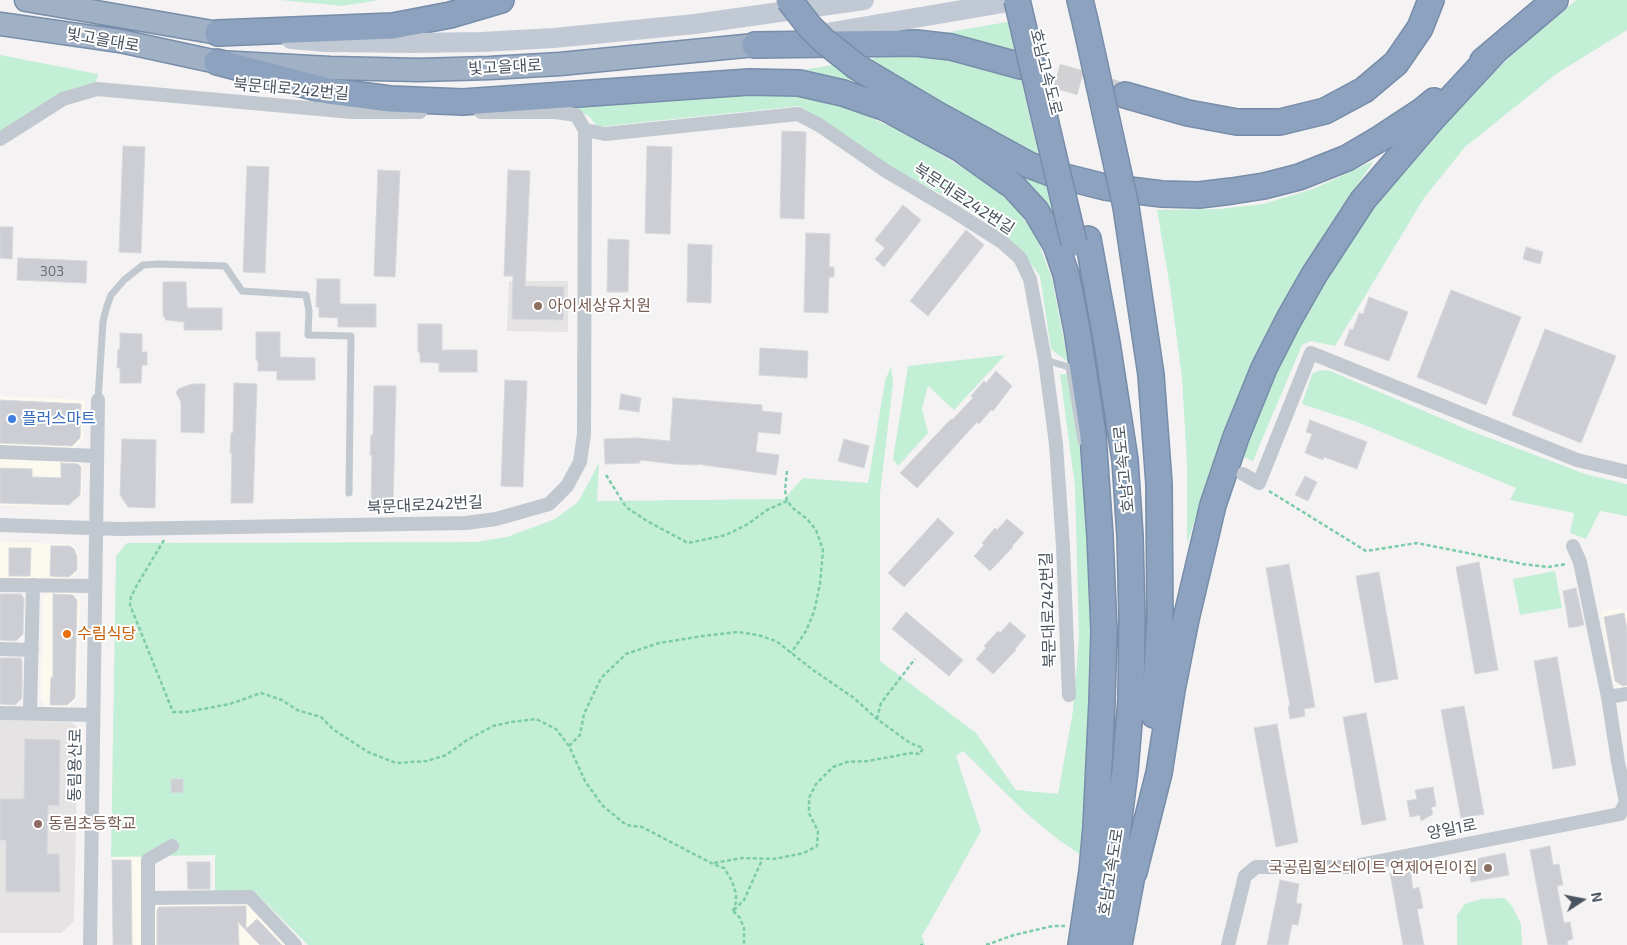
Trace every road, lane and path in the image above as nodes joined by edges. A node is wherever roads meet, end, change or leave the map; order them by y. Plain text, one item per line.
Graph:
1 (26, 0) edge
2 (501, 0) edge
3 (790, 0) edge
4 (864, 0) edge
5 (1080, 0) edge
6 (1432, 0) edge
7 (1555, 0) edge
8 (1018, 1) edge
9 (0, 24) edge
10 (218, 33) junction
11 (755, 45) junction
12 (1495, 51) junction
13 (217, 62) junction
14 (1021, 66) tunnel mouth
15 (1124, 95) tunnel mouth
16 (585, 130) junction
17 (0, 140) edge
18 (1081, 241) junction
19 (1045, 360) junction
20 (98, 400) joint
21 (1081, 441) dead end
22 (0, 452) edge
23 (97, 456) junction
24 (787, 471) dead end
25 (1627, 472) edge
26 (1243, 474) dead end
27 (606, 475) dead end
28 (1259, 483) junction
29 (349, 493) dead end
30 (787, 501) junction
31 (0, 525) edge
32 (96, 527) junction
33 (169, 528) junction
34 (1573, 546) dead end
35 (1580, 562) junction
36 (0, 585) edge
37 (33, 585) junction
38 (95, 586) junction
39 (0, 649) edge
40 (32, 650) junction
41 (791, 653) junction
42 (915, 659) dead end
43 (1627, 694) edge
44 (1069, 695) dead end
45 (1608, 697) junction
46 (0, 713) edge
47 (30, 714) junction
48 (93, 715) junction
49 (877, 719) junction
50 (568, 746) junction
51 (172, 846) dead end
52 (762, 860) junction
53 (713, 864) junction
54 (1134, 872) junction
55 (148, 898) junction
56 (733, 911) junction
57 (1074, 936) edge
58 (90, 945) edge
59 (148, 945) edge
60 (295, 945) edge
61 (744, 945) edge
62 (986, 945) edge
63 (1086, 945) edge
64 (1099, 945) edge
65 (1119, 945) edge
66 (1228, 945) edge

1 - 10 highway, 빛고을대로
2 - 10 highway
3 - 12 highway, bridge
4 - 10 main road, 빛고을대로
5 - 54 highway, 호남고속도로, bridge
6 - 15 highway
7 - 12 highway
8 - 11 main road, 빛고을대로
8 - 18 highway, 호남고속도로
9 - 13 highway, 빛고을대로
11 - 13 highway, 빛고을대로
11 - 14 highway
12 - 54 highway
13 - 57 highway
16 - 17 street, 북문대로242번길
16 - 19 street, 북문대로242번길
16 - 33 street, 북문대로242번길
18 - 63 highway
18 - 64 highway, 호남고속도로
19 - 21 lane
19 - 44 street, 북문대로242번길
20 - 23 street
20 - 29 lane
22 - 23 street
23 - 32 street
24 - 30 path
25 - 28 street
26 - 28 street
27 - 30 path
28 - 35 path
30 - 41 path
31 - 32 street, 북문대로242번길
32 - 33 street, 북문대로242번길
32 - 38 street, 동림용산로
33 - 50 path
34 - 35 street, 양일1로
35 - 45 street, 양일1로
36 - 37 street
37 - 38 street
37 - 40 street
38 - 48 street, 동림용산로
39 - 40 street
40 - 47 street
41 - 49 path
41 - 50 path
42 - 49 path
43 - 45 street
45 - 66 street, 양일1로
46 - 47 street
47 - 48 street
48 - 58 street, 동림용산로
49 - 52 path
50 - 53 path
51 - 55 street
52 - 53 path
52 - 56 path
53 - 56 path
54 - 65 highway, 호남고속도로
55 - 59 street
55 - 60 street
56 - 61 path
57 - 62 path

